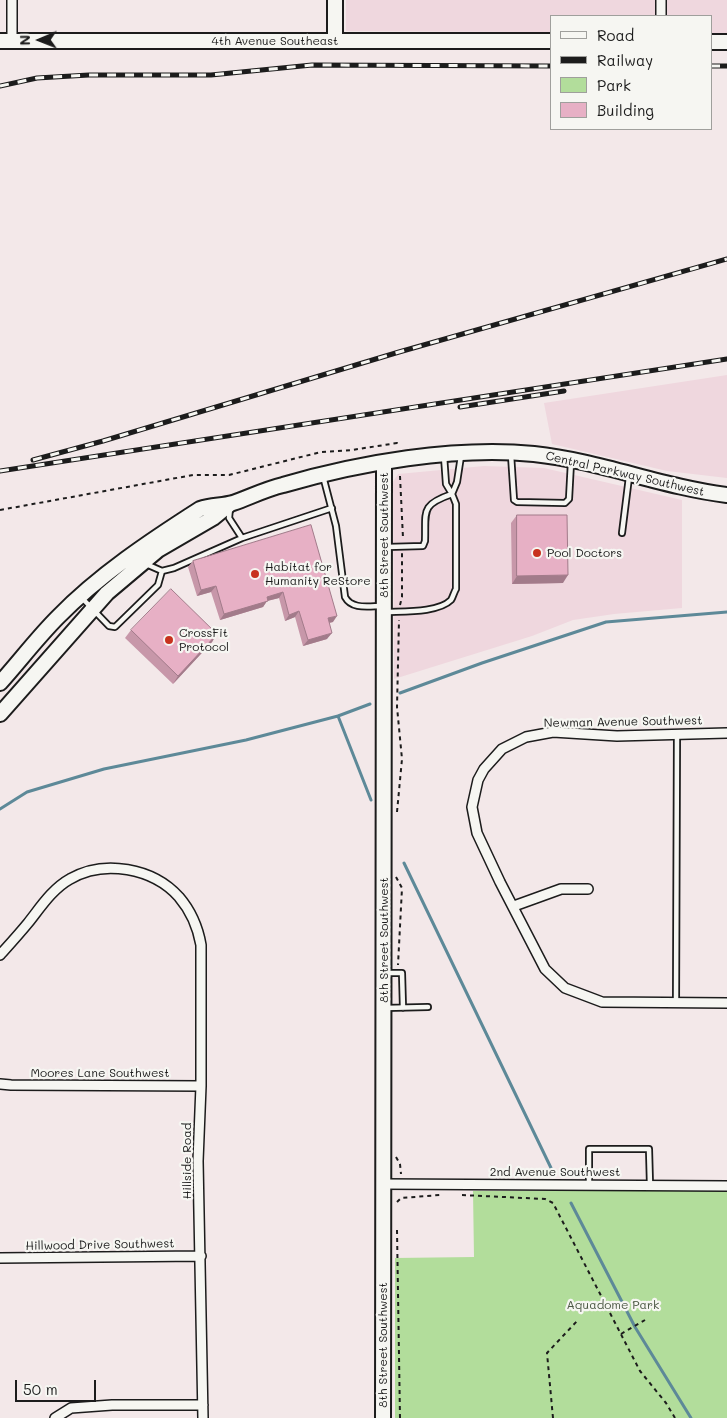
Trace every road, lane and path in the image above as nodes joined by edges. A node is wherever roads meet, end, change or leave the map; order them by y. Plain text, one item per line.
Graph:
1 (12, 0) edge
2 (335, 0) edge
3 (661, 0) edge
4 (661, 15) edge
5 (335, 40) junction
6 (6, 41) edge
7 (550, 41) edge
8 (712, 42) edge
9 (727, 42) edge
10 (397, 446) dead end
11 (511, 453) junction
12 (444, 454) junction
13 (461, 454) junction
14 (571, 460) junction
15 (384, 462) junction
16 (323, 474) junction
17 (630, 474) junction
18 (400, 476) dead end
19 (452, 494) junction
20 (727, 495) edge
21 (230, 504) junction
22 (332, 508) junction
23 (0, 510) edge
24 (622, 533) dead end
25 (242, 538) junction
26 (384, 547) junction
27 (402, 547) junction
28 (143, 562) junction
29 (162, 571) junction
30 (80, 596) junction
31 (92, 609) junction
32 (384, 609) junction
33 (400, 611) junction
34 (0, 683) edge
35 (0, 714) edge
36 (727, 733) edge
37 (676, 734) junction
38 (397, 812) dead end
39 (395, 875) dead end
40 (588, 889) dead end
41 (514, 906) junction
42 (0, 955) edge
43 (390, 973) junction
44 (676, 1002) junction
45 (727, 1003) edge
46 (428, 1007) dead end
47 (384, 1008) junction
48 (403, 1008) junction
49 (0, 1084) edge
50 (201, 1086) junction
51 (394, 1153) dead end
52 (401, 1175) dead end
53 (383, 1184) junction
54 (589, 1185) junction
55 (650, 1185) junction
56 (727, 1186) edge
57 (398, 1194) dead end
58 (446, 1195) dead end
59 (456, 1195) dead end
60 (401, 1198) junction
61 (396, 1206) dead end
62 (397, 1231) dead end
63 (201, 1256) junction
64 (0, 1258) edge
65 (578, 1320) dead end
66 (645, 1320) dead end
67 (621, 1334) junction
68 (203, 1405) junction
69 (55, 1418) edge
70 (203, 1418) edge
71 (383, 1418) edge
72 (400, 1418) edge
73 (553, 1418) edge
74 (675, 1418) edge

1 - 6 street
2 - 5 street
3 - 4 street
5 - 6 street, 4th Avenue Southeast
5 - 7 street, 4th Avenue Southeast
8 - 9 street
10 - 23 path
11 - 13 street, Central Parkway Southwest
11 - 14 street, Central Parkway Southwest
11 - 14 lane
12 - 13 street, Central Parkway Southwest
12 - 15 street, Central Parkway Southwest
12 - 19 lane
13 - 19 lane
14 - 17 street, Central Parkway Southwest
15 - 16 street, Central Parkway Southwest
15 - 26 street, 8th Street Southwest
16 - 21 street, Central Parkway Southwest
16 - 22 lane
17 - 20 street, Central Parkway Southwest
17 - 24 lane
18 - 27 path
19 - 27 lane
19 - 33 lane
21 - 25 lane
21 - 28 street, Central Parkway Southwest
21 - 30 street, Central Parkway Southwest
22 - 25 lane
22 - 32 lane
25 - 29 lane
26 - 27 lane
26 - 32 street, 8th Street Southwest
27 - 33 path
28 - 29 lane
28 - 31 street, Central Parkway Southwest
29 - 31 lane
30 - 31 lane
30 - 34 street, Central Parkway Southwest
31 - 35 street, Central Parkway Southwest
32 - 33 lane
32 - 43 street, 8th Street Southwest
33 - 38 path
36 - 37 street, Newman Avenue Southwest
37 - 41 street, Newman Avenue Southwest
37 - 44 lane
39 - 43 path
40 - 41 street
41 - 44 street
42 - 50 street, Hillside Road
43 - 47 street, 8th Street Southwest
43 - 48 lane
44 - 45 street
46 - 48 lane
47 - 48 lane
47 - 53 street, 8th Street Southwest
49 - 50 street, Moores Lane Southwest
50 - 63 street, Hillside Road
51 - 52 path
53 - 54 street, 2nd Avenue Southwest
53 - 71 street, 8th Street Southwest
54 - 55 street, 2nd Avenue Southwest
54 - 55 lane
55 - 56 street, 2nd Avenue Southwest
57 - 60 path
58 - 60 path
59 - 67 path
60 - 61 path
62 - 72 path
63 - 64 street, Hillwood Drive Southwest
63 - 68 street, Hillside Road
65 - 73 path
66 - 67 path
67 - 74 path
68 - 69 street
68 - 70 street, Hillside Road

